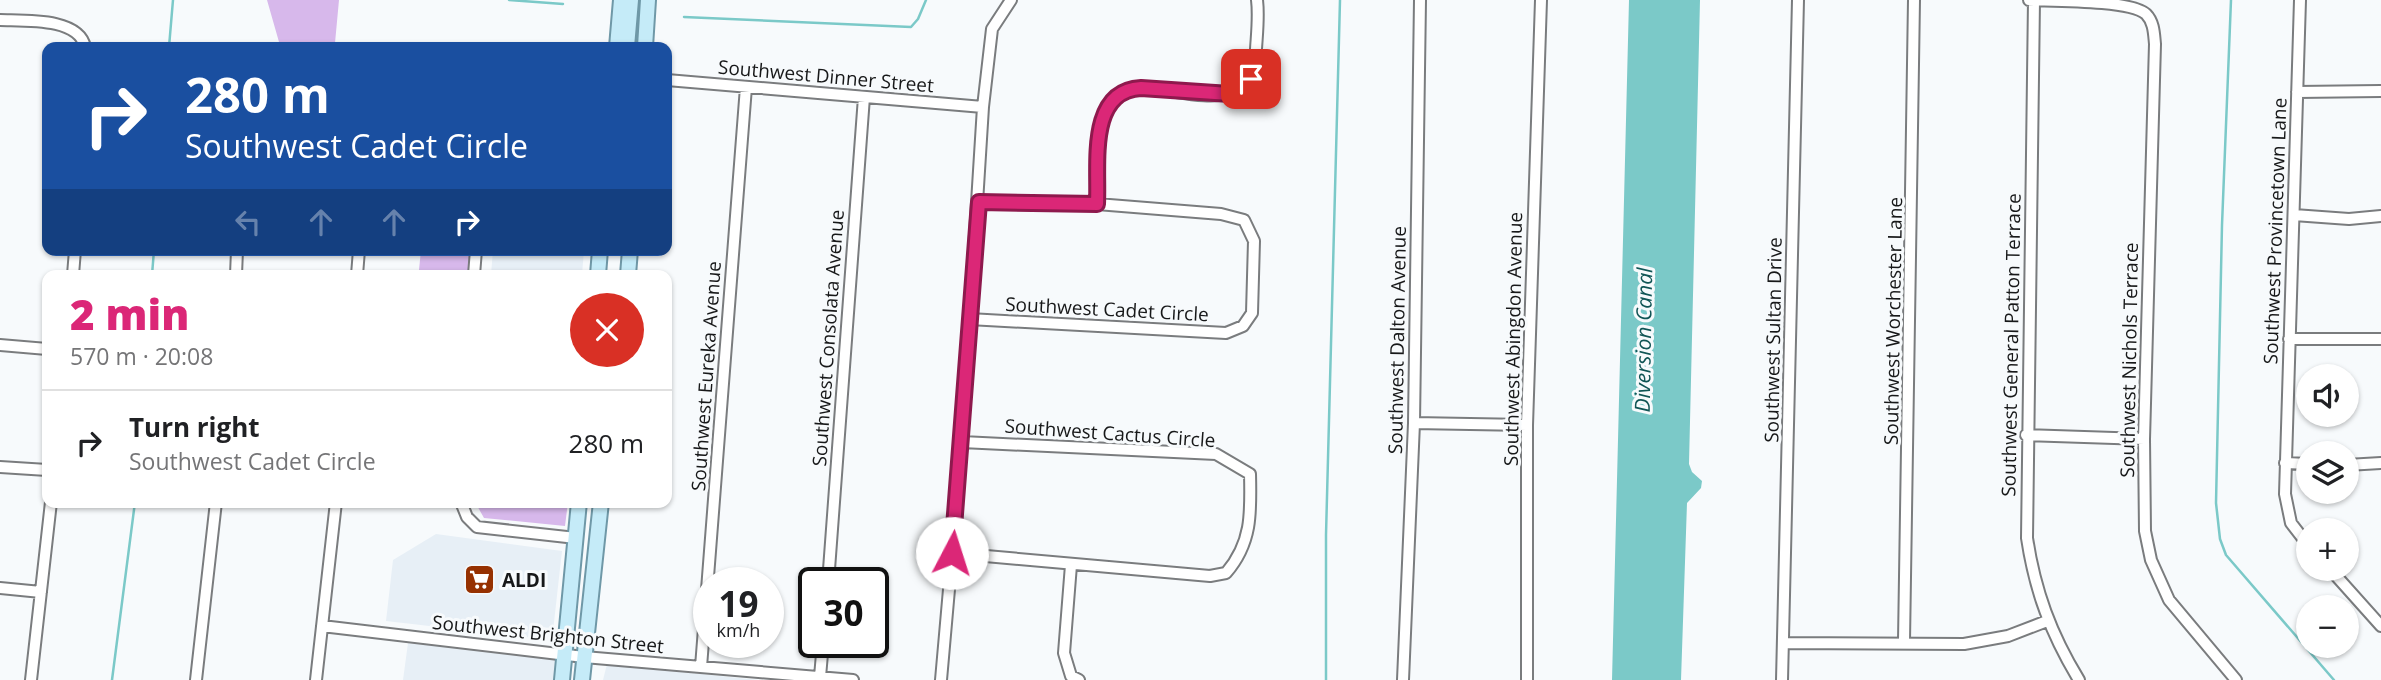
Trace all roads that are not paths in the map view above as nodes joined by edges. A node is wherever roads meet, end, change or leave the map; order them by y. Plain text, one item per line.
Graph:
1 (621, 0) edge
2 (631, 0) edge
3 (648, 0) edge
4 (1011, 0) edge
5 (1257, 0) edge
6 (1420, 0) edge
7 (1541, 0) edge
8 (1798, 0) edge
9 (1914, 0) edge
10 (2032, 0) edge
11 (2300, 0) edge
12 (0, 20) edge
13 (82, 42) edge
14 (617, 42) edge
15 (627, 42) edge
16 (645, 42) edge
17 (672, 80) edge
18 (746, 87) junction
19 (2381, 91) edge
20 (2297, 92) junction
21 (863, 97) junction
22 (983, 107) junction
23 (979, 202) junction
24 (1097, 204) junction
25 (2294, 215) junction
26 (2381, 216) edge
27 (969, 319) junction
28 (2289, 339) junction
29 (2381, 339) edge
30 (0, 345) edge
31 (42, 349) edge
32 (1414, 423) junction
33 (1527, 425) junction
34 (2026, 435) junction
35 (2144, 439) junction
36 (961, 442) junction
37 (2285, 463) junction
38 (2296, 463) edge
39 (2381, 463) edge
40 (2359, 465) edge
41 (0, 467) edge
42 (42, 470) edge
43 (50, 508) edge
44 (215, 508) edge
45 (335, 508) edge
46 (463, 508) edge
47 (578, 508) edge
48 (600, 508) edge
49 (2296, 532) edge
50 (576, 538) junction
51 (952, 553) junction
52 (1071, 565) junction
53 (829, 567) edge
54 (2341, 581) edge
55 (0, 588) edge
56 (41, 592) junction
57 (2047, 621) junction
58 (323, 626) junction
59 (2381, 626) edge
60 (1904, 641) junction
61 (1784, 643) junction
62 (564, 655) junction
63 (584, 657) junction
64 (822, 658) edge
65 (701, 667) junction
66 (821, 677) junction
67 (31, 680) edge
68 (196, 680) edge
69 (316, 680) edge
70 (562, 680) edge
71 (582, 680) edge
72 (853, 680) edge
73 (941, 680) edge
74 (1079, 680) edge
75 (1403, 680) edge
76 (1527, 680) edge
77 (1782, 680) edge
78 (2079, 680) edge
79 (2236, 680) edge

1 - 14 main road
2 - 15 main road
3 - 16 main road
4 - 22 street
5 - 24 street
6 - 32 street, Southwest Dalton Avenue
7 - 33 street, Southwest Abingdon Avenue
8 - 61 street, Southwest Sultan Drive
9 - 60 street, Southwest Worchester Lane
10 - 34 street, Southwest General Patton Terrace
10 - 35 street, Southwest Nichols Terrace
11 - 20 street, Southwest Provincetown Lane
12 - 13 street
17 - 18 street, Southwest Dinner Street
18 - 21 street, Southwest Dinner Street
18 - 65 street, Southwest Eureka Avenue
19 - 20 street
20 - 25 street, Southwest Provincetown Lane
21 - 22 street, Southwest Dinner Street
21 - 53 street, Southwest Consolata Avenue
22 - 23 street
23 - 24 street, Southwest Cadet Circle
23 - 27 street
24 - 27 street, Southwest Cadet Circle
25 - 26 street
25 - 28 street, Southwest Provincetown Lane
27 - 36 street
28 - 29 street
28 - 37 street, Southwest Provincetown Lane
30 - 31 street
32 - 33 street
32 - 75 street, Southwest Dalton Avenue
33 - 76 street, Southwest Abingdon Avenue
34 - 35 street
34 - 57 street, Southwest General Patton Terrace
35 - 79 street, Southwest Nichols Terrace
36 - 51 street
36 - 52 street, Southwest Cactus Circle
37 - 38 street
37 - 49 street, Southwest Provincetown Lane
39 - 40 street
41 - 42 street
43 - 56 street
44 - 68 street
45 - 58 street
46 - 50 street
47 - 50 main road
48 - 63 main road
50 - 62 main road
51 - 52 street, Southwest Cactus Circle
51 - 73 street
52 - 74 street
54 - 59 street
55 - 56 street
56 - 67 street
57 - 60 street
57 - 78 street, Southwest General Patton Terrace
58 - 62 street, Southwest Brighton Street
58 - 69 street
60 - 61 street
61 - 77 street, Southwest Sultan Drive
62 - 63 street, Southwest Brighton Street
62 - 70 main road
63 - 65 street, Southwest Brighton Street
63 - 71 main road
64 - 66 street
65 - 66 street, Southwest Brighton Street
66 - 72 street, Southwest Brighton Street

